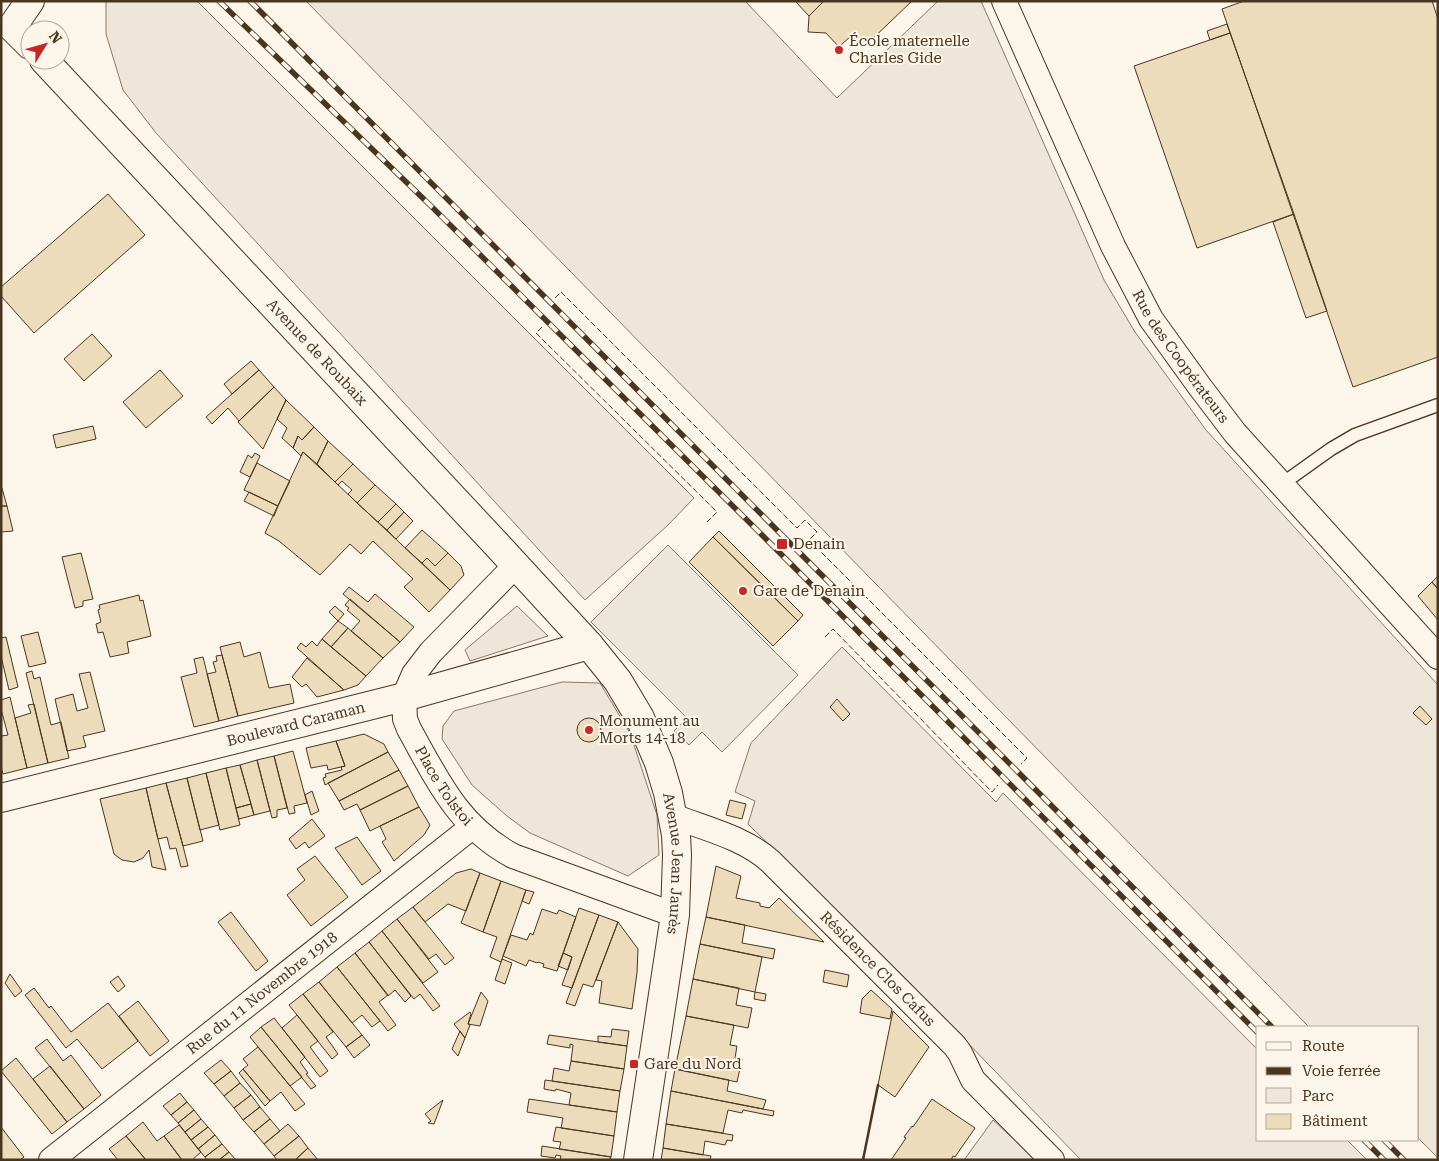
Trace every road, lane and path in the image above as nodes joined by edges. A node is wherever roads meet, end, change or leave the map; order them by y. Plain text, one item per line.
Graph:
1 (30, 1) edge
2 (1004, 1) edge
3 (15, 38) edge
4 (53, 70) edge
5 (1438, 405) edge
6 (1282, 484) junction
7 (516, 565) junction
8 (589, 645) junction
9 (1438, 656) edge
10 (404, 697) junction
11 (1, 798) edge
12 (673, 816) junction
13 (472, 827) junction
14 (675, 915) junction
15 (51, 1160) edge
16 (638, 1160) edge
17 (1052, 1160) edge

1 - 3 street
2 - 6 street, Rue des Coopérateurs
4 - 7 street, Avenue de Roubaix
5 - 6 lane
6 - 9 street, Rue des Coopérateurs
7 - 8 street, Avenue de Roubaix
7 - 10 street, Place Tolstoi
8 - 10 street, Boulevard Caraman
8 - 12 street, Avenue Jean Jaurès
10 - 11 street, Boulevard Caraman
10 - 13 street, Place Tolstoi
12 - 14 street, Avenue Jean Jaurès
12 - 17 street, Résidence Clos Cafus
13 - 14 street, Place Tolstoi
13 - 15 street, Rue du 11 Novembre 1918
14 - 16 street, Avenue Jean Jaurès

